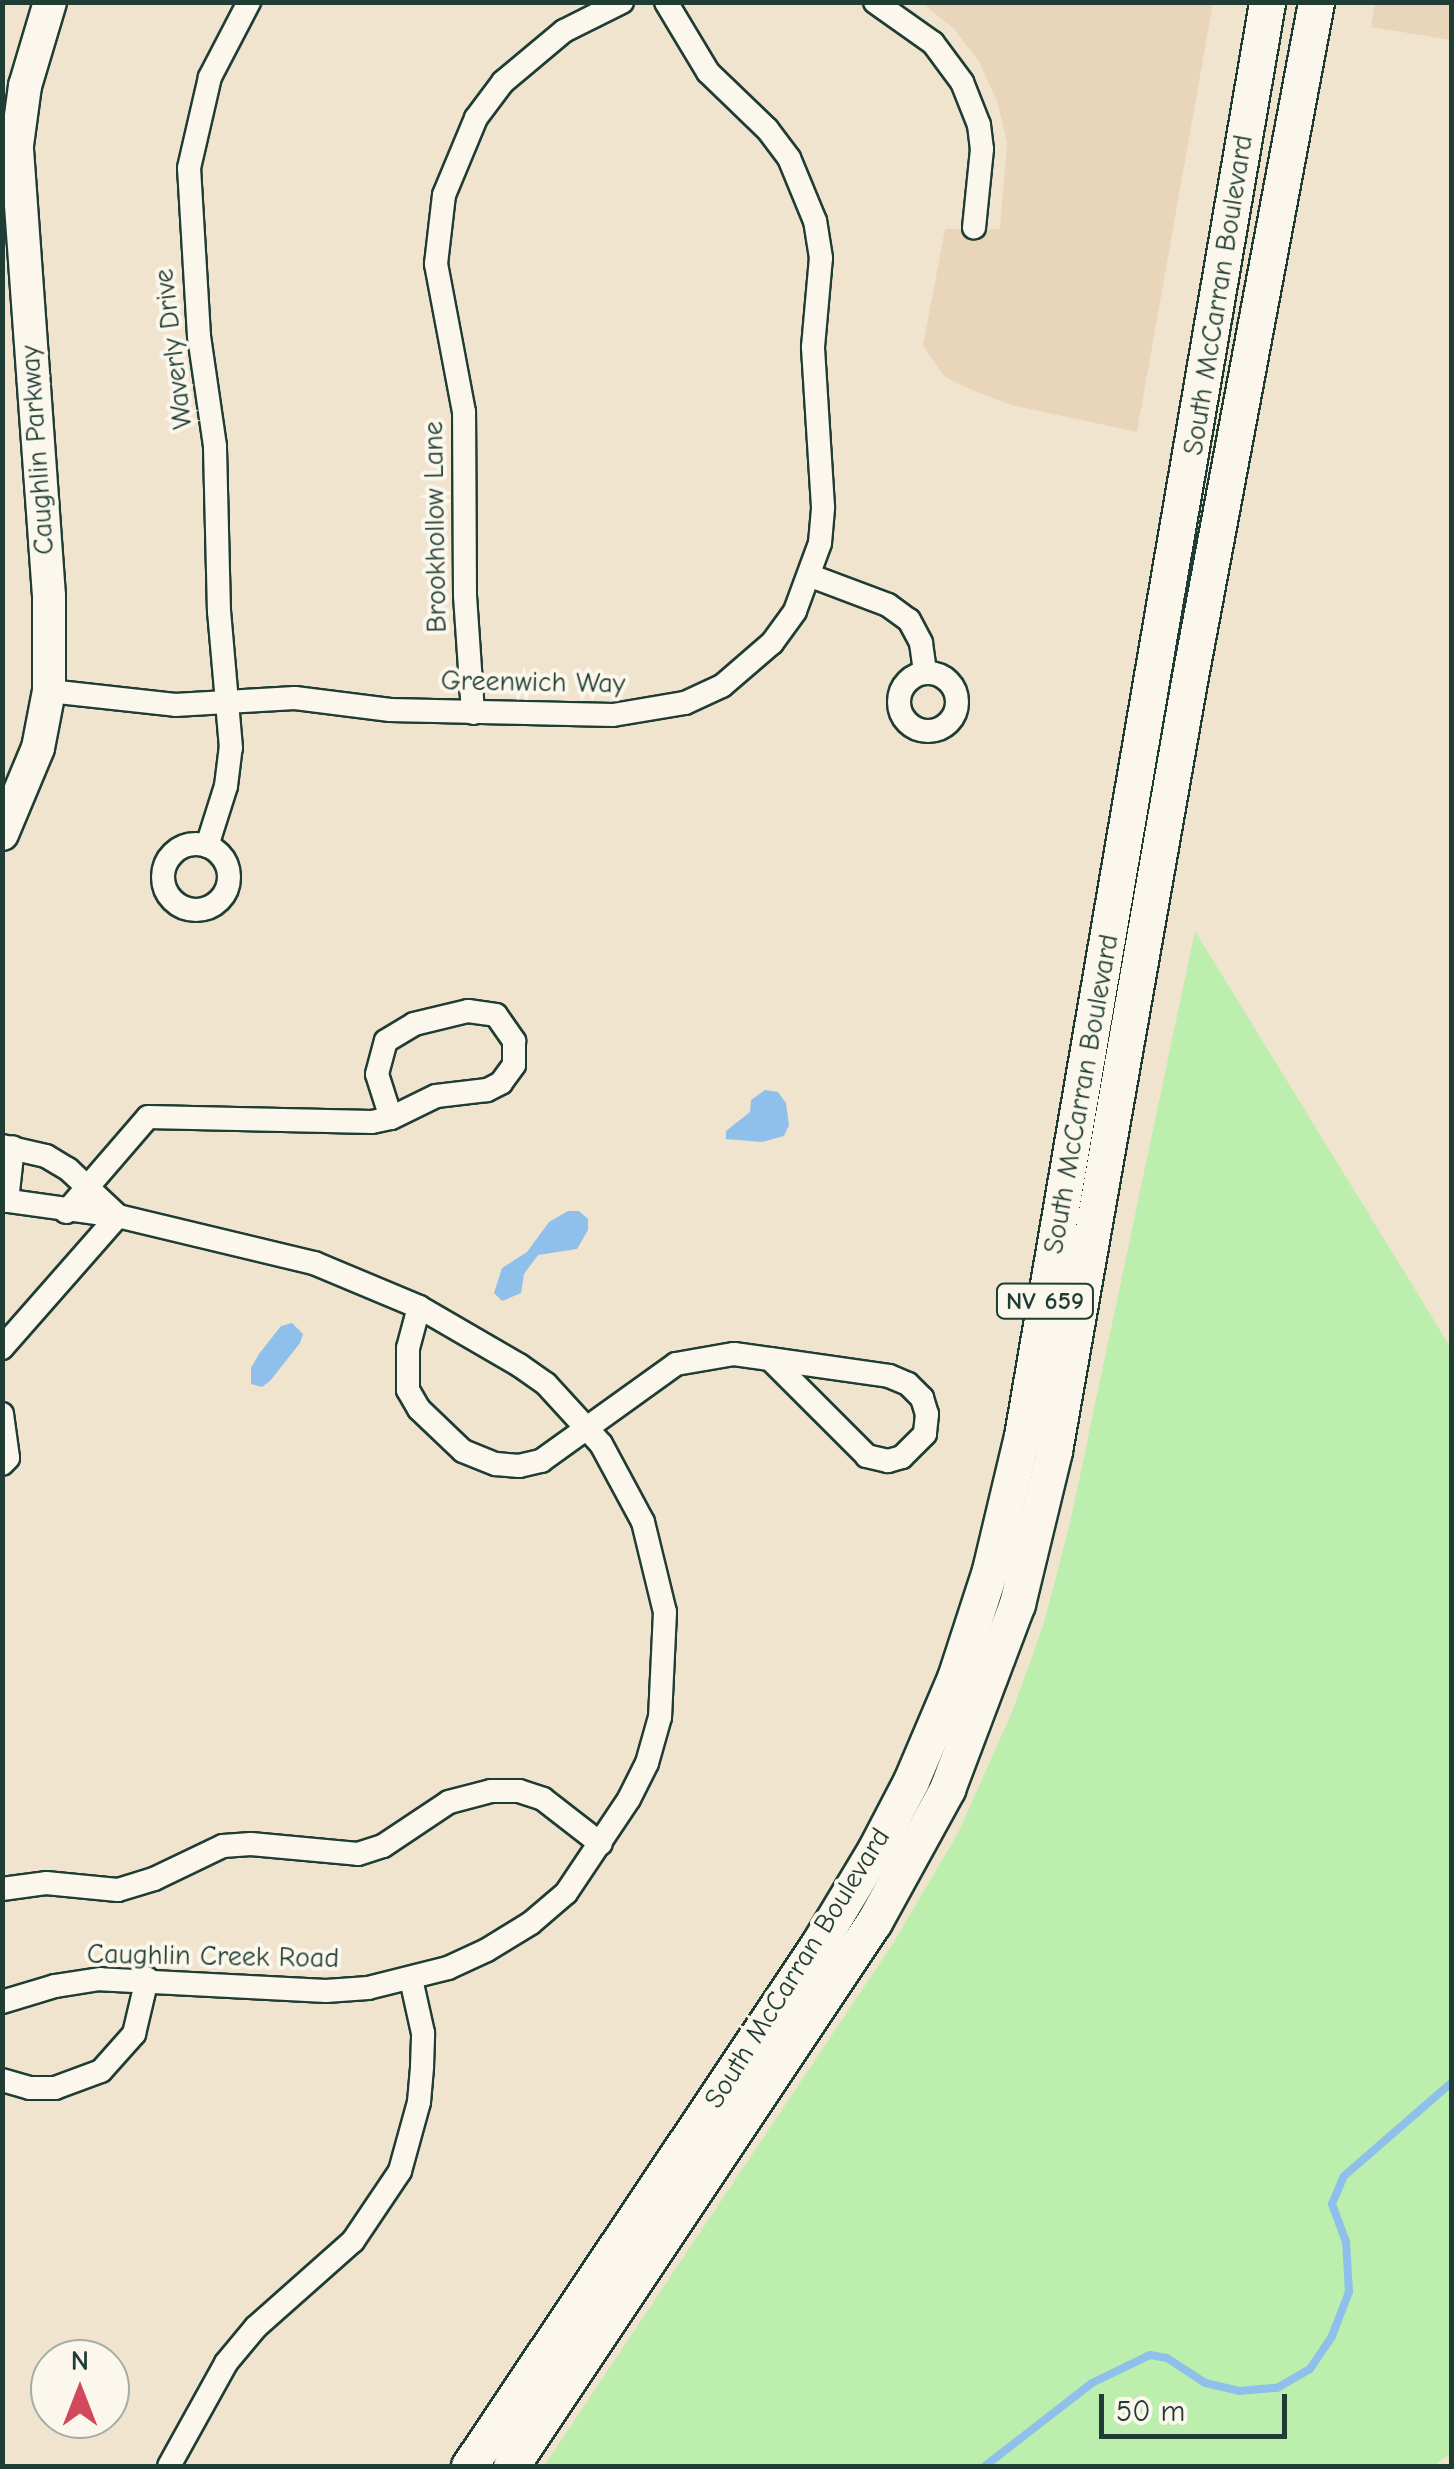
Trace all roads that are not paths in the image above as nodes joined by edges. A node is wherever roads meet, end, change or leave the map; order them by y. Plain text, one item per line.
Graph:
1 (50, 2) edge
2 (249, 2) edge
3 (622, 2) edge
4 (666, 2) edge
5 (874, 2) edge
6 (1267, 2) edge
7 (1316, 2) edge
8 (974, 228) dead end
9 (811, 576) junction
10 (925, 673) dead end
11 (49, 691) junction
12 (228, 701) junction
13 (473, 712) junction
14 (2, 834) edge
15 (207, 846) dead end
16 (391, 1118) junction
17 (8, 1147) edge
18 (88, 1186) junction
19 (5, 1200) edge
20 (66, 1212) junction
21 (118, 1216) junction
22 (419, 1307) junction
23 (2, 1348) edge
24 (770, 1359) junction
25 (2, 1414) edge
26 (585, 1428) junction
27 (2, 1464) edge
28 (601, 1844) junction
29 (2, 1889) edge
30 (147, 1979) junction
31 (411, 1979) junction
32 (2, 2002) edge
33 (2, 2080) edge
34 (169, 2466) edge
35 (469, 2466) edge
36 (511, 2466) edge

1 - 11 street, Caughlin Parkway
2 - 12 street, Waverly Drive
3 - 13 street, Brookhollow Lane
4 - 9 street, Greenwich Way
5 - 8 street
6 - 35 main road, South McCarran Boulevard / NV 659
7 - 36 main road, South McCarran Boulevard / NV 659
9 - 10 street
9 - 13 street, Greenwich Way
11 - 12 street, Greenwich Way
11 - 14 street, Caughlin Parkway
12 - 13 street, Greenwich Way
12 - 15 street, Waverly Drive
16 - 16 street
16 - 18 street
17 - 18 street
17 - 19 street
18 - 20 street
18 - 21 street
19 - 20 street, Caughlin Creek Road
20 - 21 street, Caughlin Creek Road
21 - 22 street, Caughlin Creek Road
21 - 23 street
22 - 26 street, Caughlin Creek Road
22 - 26 street
24 - 24 street
24 - 26 street
25 - 27 street
26 - 28 street, Caughlin Creek Road
28 - 29 street
28 - 31 street, Caughlin Creek Road
30 - 31 street, Caughlin Creek Road
30 - 32 street, Caughlin Creek Road
30 - 33 street
31 - 34 street

